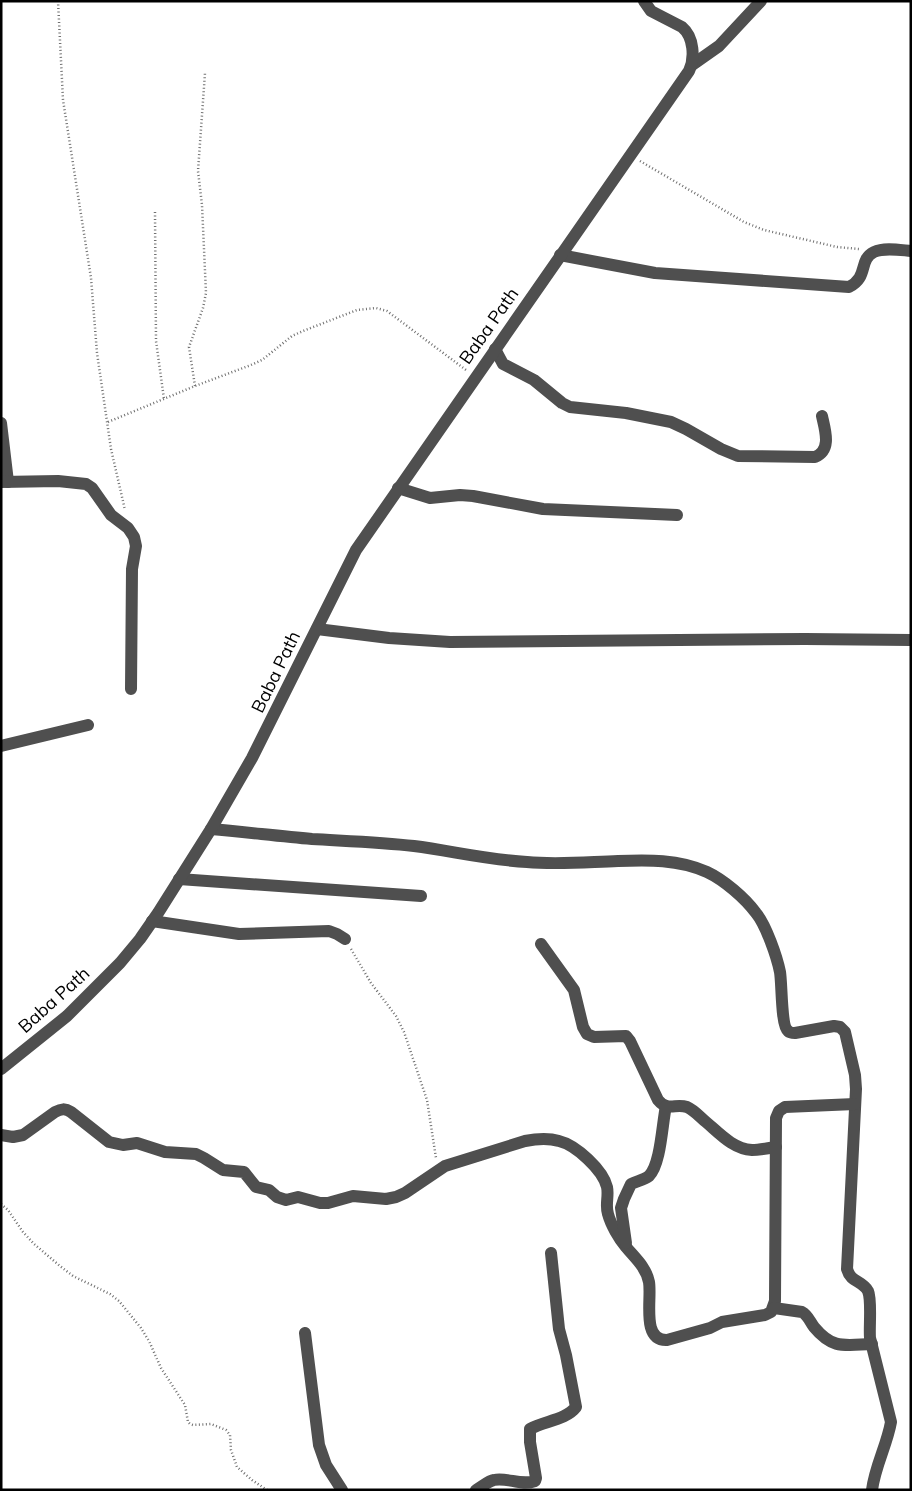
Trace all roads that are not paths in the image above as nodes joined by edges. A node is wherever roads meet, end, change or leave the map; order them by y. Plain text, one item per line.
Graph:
1 (644, 1) edge
2 (761, 1) edge
3 (692, 65) junction
4 (911, 251) edge
5 (556, 260) junction
6 (494, 349) junction
7 (822, 416) dead end
8 (1, 422) edge
9 (4, 482) edge
10 (398, 488) junction
11 (678, 515) dead end
12 (317, 629) junction
13 (911, 640) edge
14 (131, 689) dead end
15 (88, 725) dead end
16 (1, 746) edge
17 (211, 829) junction
18 (179, 879) junction
19 (421, 896) dead end
20 (152, 921) junction
21 (345, 939) road end
22 (541, 944) dead end
23 (1, 1069) edge
24 (855, 1104) junction
25 (666, 1106) junction
26 (1, 1135) edge
27 (776, 1147) junction
28 (626, 1248) junction
29 (551, 1253) dead end
30 (774, 1308) junction
31 (305, 1333) dead end
32 (872, 1344) junction
33 (342, 1490) edge
34 (476, 1490) edge
35 (872, 1490) edge

1 - 3 street
2 - 3 street
3 - 5 street, Baba Path
4 - 5 street
5 - 6 street, Baba Path
6 - 7 street
6 - 10 street, Baba Path
8 - 9 street
9 - 14 street
10 - 11 street
10 - 12 street, Baba Path
12 - 13 street
12 - 17 street, Baba Path
15 - 16 street
17 - 18 street, Baba Path
17 - 24 street
18 - 19 street
18 - 20 street, Baba Path
20 - 21 street
20 - 23 street, Baba Path
22 - 25 street
24 - 27 street
24 - 32 street
25 - 27 street
25 - 28 street
26 - 28 street
27 - 30 street
28 - 30 street
29 - 34 street
30 - 32 street
31 - 33 street
32 - 35 street

